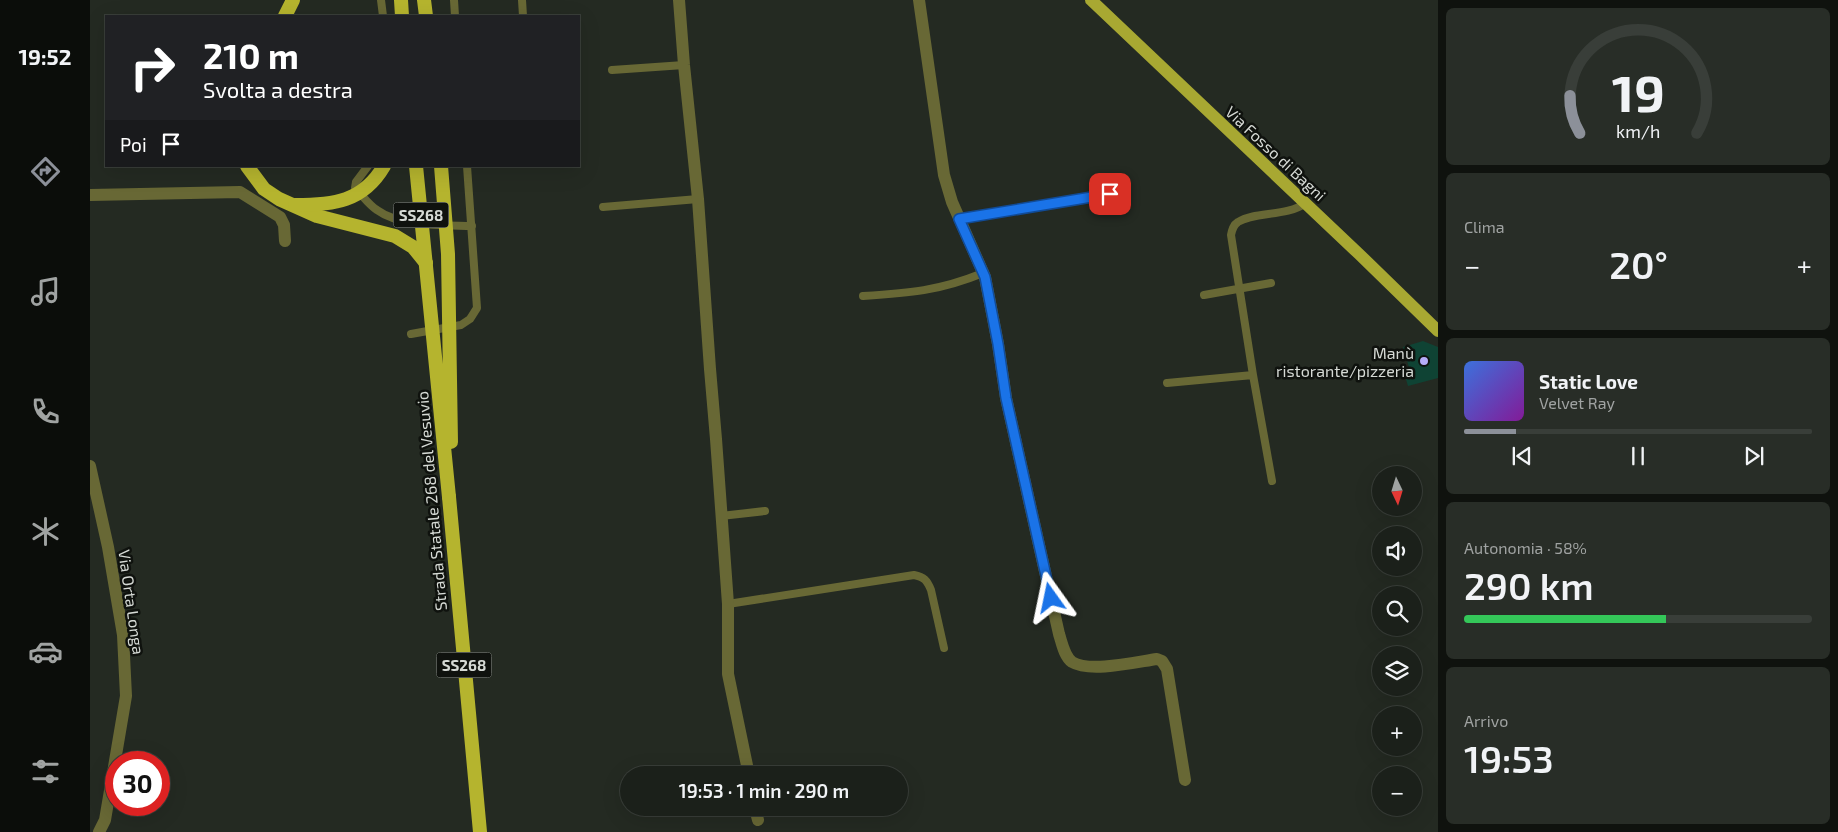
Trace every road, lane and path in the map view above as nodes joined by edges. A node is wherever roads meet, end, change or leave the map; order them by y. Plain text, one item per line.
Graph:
1 (294, 0) edge
2 (381, 0) edge
3 (396, 0) edge
4 (400, 0) edge
5 (424, 0) edge
6 (454, 0) edge
7 (522, 0) edge
8 (679, 0) edge
9 (919, 0) edge
10 (1091, 0) edge
11 (286, 15) edge
12 (383, 15) edge
13 (395, 15) edge
14 (402, 15) edge
15 (426, 15) edge
16 (455, 15) edge
17 (523, 15) edge
18 (684, 65) junction
19 (612, 70) dead end
20 (248, 167) edge
21 (367, 167) edge
22 (383, 167) edge
23 (416, 167) edge
24 (441, 167) edge
25 (467, 167) edge
26 (1110, 194) dead end
27 (90, 195) edge
28 (698, 200) junction
29 (1306, 203) junction
30 (295, 205) junction
31 (603, 207) dead end
32 (959, 219) junction
33 (472, 226) junction
34 (285, 241) dead end
35 (426, 263) junction
36 (983, 273) junction
37 (1270, 283) dead end
38 (1238, 288) junction
39 (1204, 295) dead end
40 (862, 296) dead end
41 (1438, 331) edge
42 (411, 334) dead end
43 (1253, 375) junction
44 (1167, 383) dead end
45 (90, 466) edge
46 (1272, 481) dead end
47 (449, 497) junction
48 (765, 511) dead end
49 (721, 516) junction
50 (728, 604) junction
51 (944, 648) dead end
52 (747, 766) edge
53 (1185, 780) dead end
54 (99, 832) edge
55 (480, 832) edge

1 - 11 highway
2 - 12 lane
3 - 13 highway
4 - 14 highway
5 - 15 highway
6 - 16 lane
7 - 17 lane
8 - 18 street
9 - 32 street
10 - 29 main road, Via Fosso di Bagni
18 - 19 lane
18 - 28 street
20 - 30 highway
21 - 33 lane
22 - 30 highway, bridge
23 - 35 highway, Strada Statale 268 del Vesuvio / SS268, bridge
24 - 47 highway, bridge
25 - 33 lane
26 - 32 lane
27 - 34 street
28 - 31 lane
28 - 49 street
29 - 38 lane
29 - 41 main road, Via Fosso di Bagni
30 - 35 highway, bridge
32 - 36 street
33 - 42 lane
35 - 47 highway, Strada Statale 268 del Vesuvio / SS268, bridge
36 - 40 lane
36 - 53 street
37 - 38 lane
38 - 39 lane
38 - 43 lane
43 - 44 lane
43 - 46 lane
45 - 54 street, Via Orta Longa
47 - 55 highway, Strada Statale 268 del Vesuvio / SS268
48 - 49 lane
49 - 50 street
50 - 51 lane
50 - 52 street

